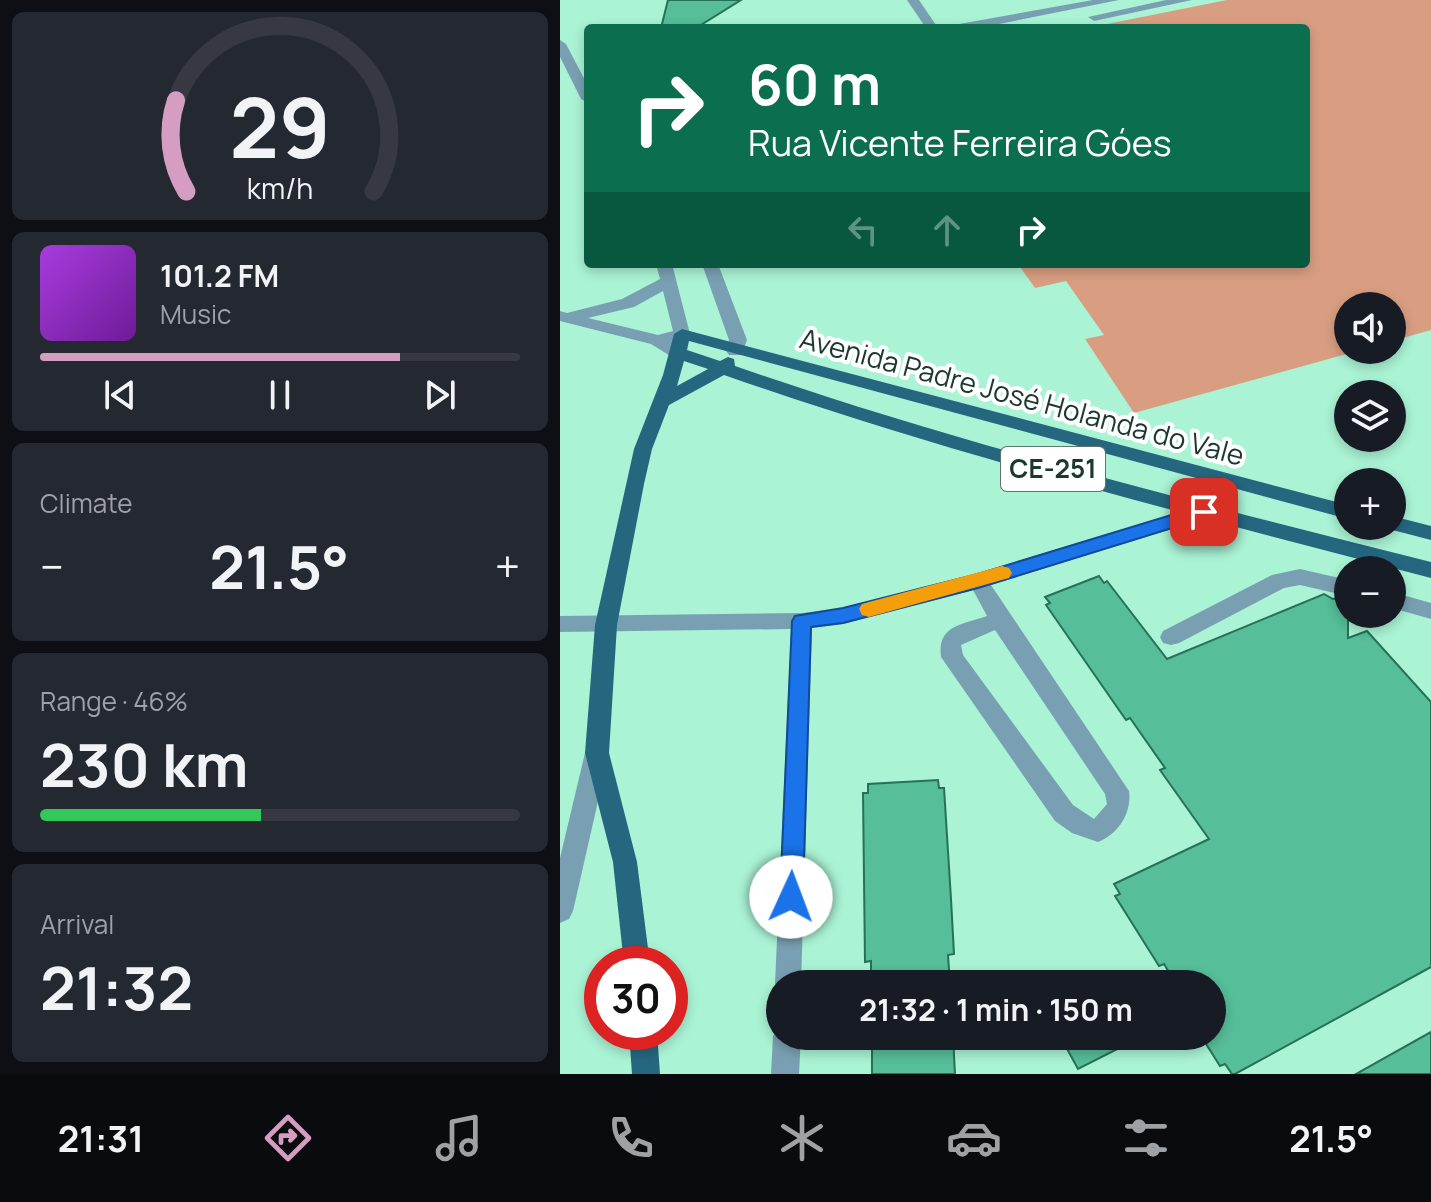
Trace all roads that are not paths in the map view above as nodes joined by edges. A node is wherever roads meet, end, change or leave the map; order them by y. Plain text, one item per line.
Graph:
1 (913, 0) edge
2 (1113, 0) edge
3 (1186, 0) edge
4 (929, 24) edge
5 (981, 24) edge
6 (1057, 24) edge
7 (562, 48) edge
8 (584, 58) edge
9 (584, 91) edge
10 (711, 268) edge
11 (667, 272) edge
12 (562, 317) edge
13 (680, 344) junction
14 (730, 359) junction
15 (662, 401) junction
16 (1334, 508) edge
17 (1204, 512) junction
18 (1406, 527) edge
19 (1431, 533) edge
20 (1377, 556) edge
21 (1406, 563) edge
22 (1431, 570) edge
23 (978, 581) junction
24 (1334, 585) edge
25 (1406, 604) edge
26 (1431, 611) edge
27 (1000, 620) junction
28 (802, 621) junction
29 (560, 624) edge
30 (606, 625) junction
31 (1171, 637) dead end
32 (597, 753) junction
33 (560, 911) edge
34 (635, 946) edge
35 (789, 970) edge
36 (644, 1050) edge
37 (786, 1050) edge
38 (646, 1074) edge
39 (785, 1074) edge

1 - 4 street
2 - 5 street
3 - 6 street
7 - 8 street
7 - 9 street
10 - 14 street
11 - 12 street
11 - 13 street
12 - 13 street, CE-251
13 - 14 main road, Avenida Padre José Holanda do Vale / CE-251
13 - 15 main road
14 - 15 main road
14 - 16 main road, Avenida Padre José Holanda do Vale / CE-251
14 - 17 main road, Avenida Padre José Holanda do Vale / CE-251
15 - 30 main road
17 - 20 main road, Avenida Padre José Holanda do Vale / CE-251
17 - 23 street
18 - 19 main road
21 - 22 main road, Avenida Padre José Holanda do Vale / CE-251
23 - 27 street
23 - 28 street
24 - 31 street
25 - 26 street
27 - 27 street
28 - 30 street
28 - 35 street
29 - 30 street
30 - 32 main road
32 - 33 street
32 - 34 main road
36 - 38 main road
37 - 39 street

